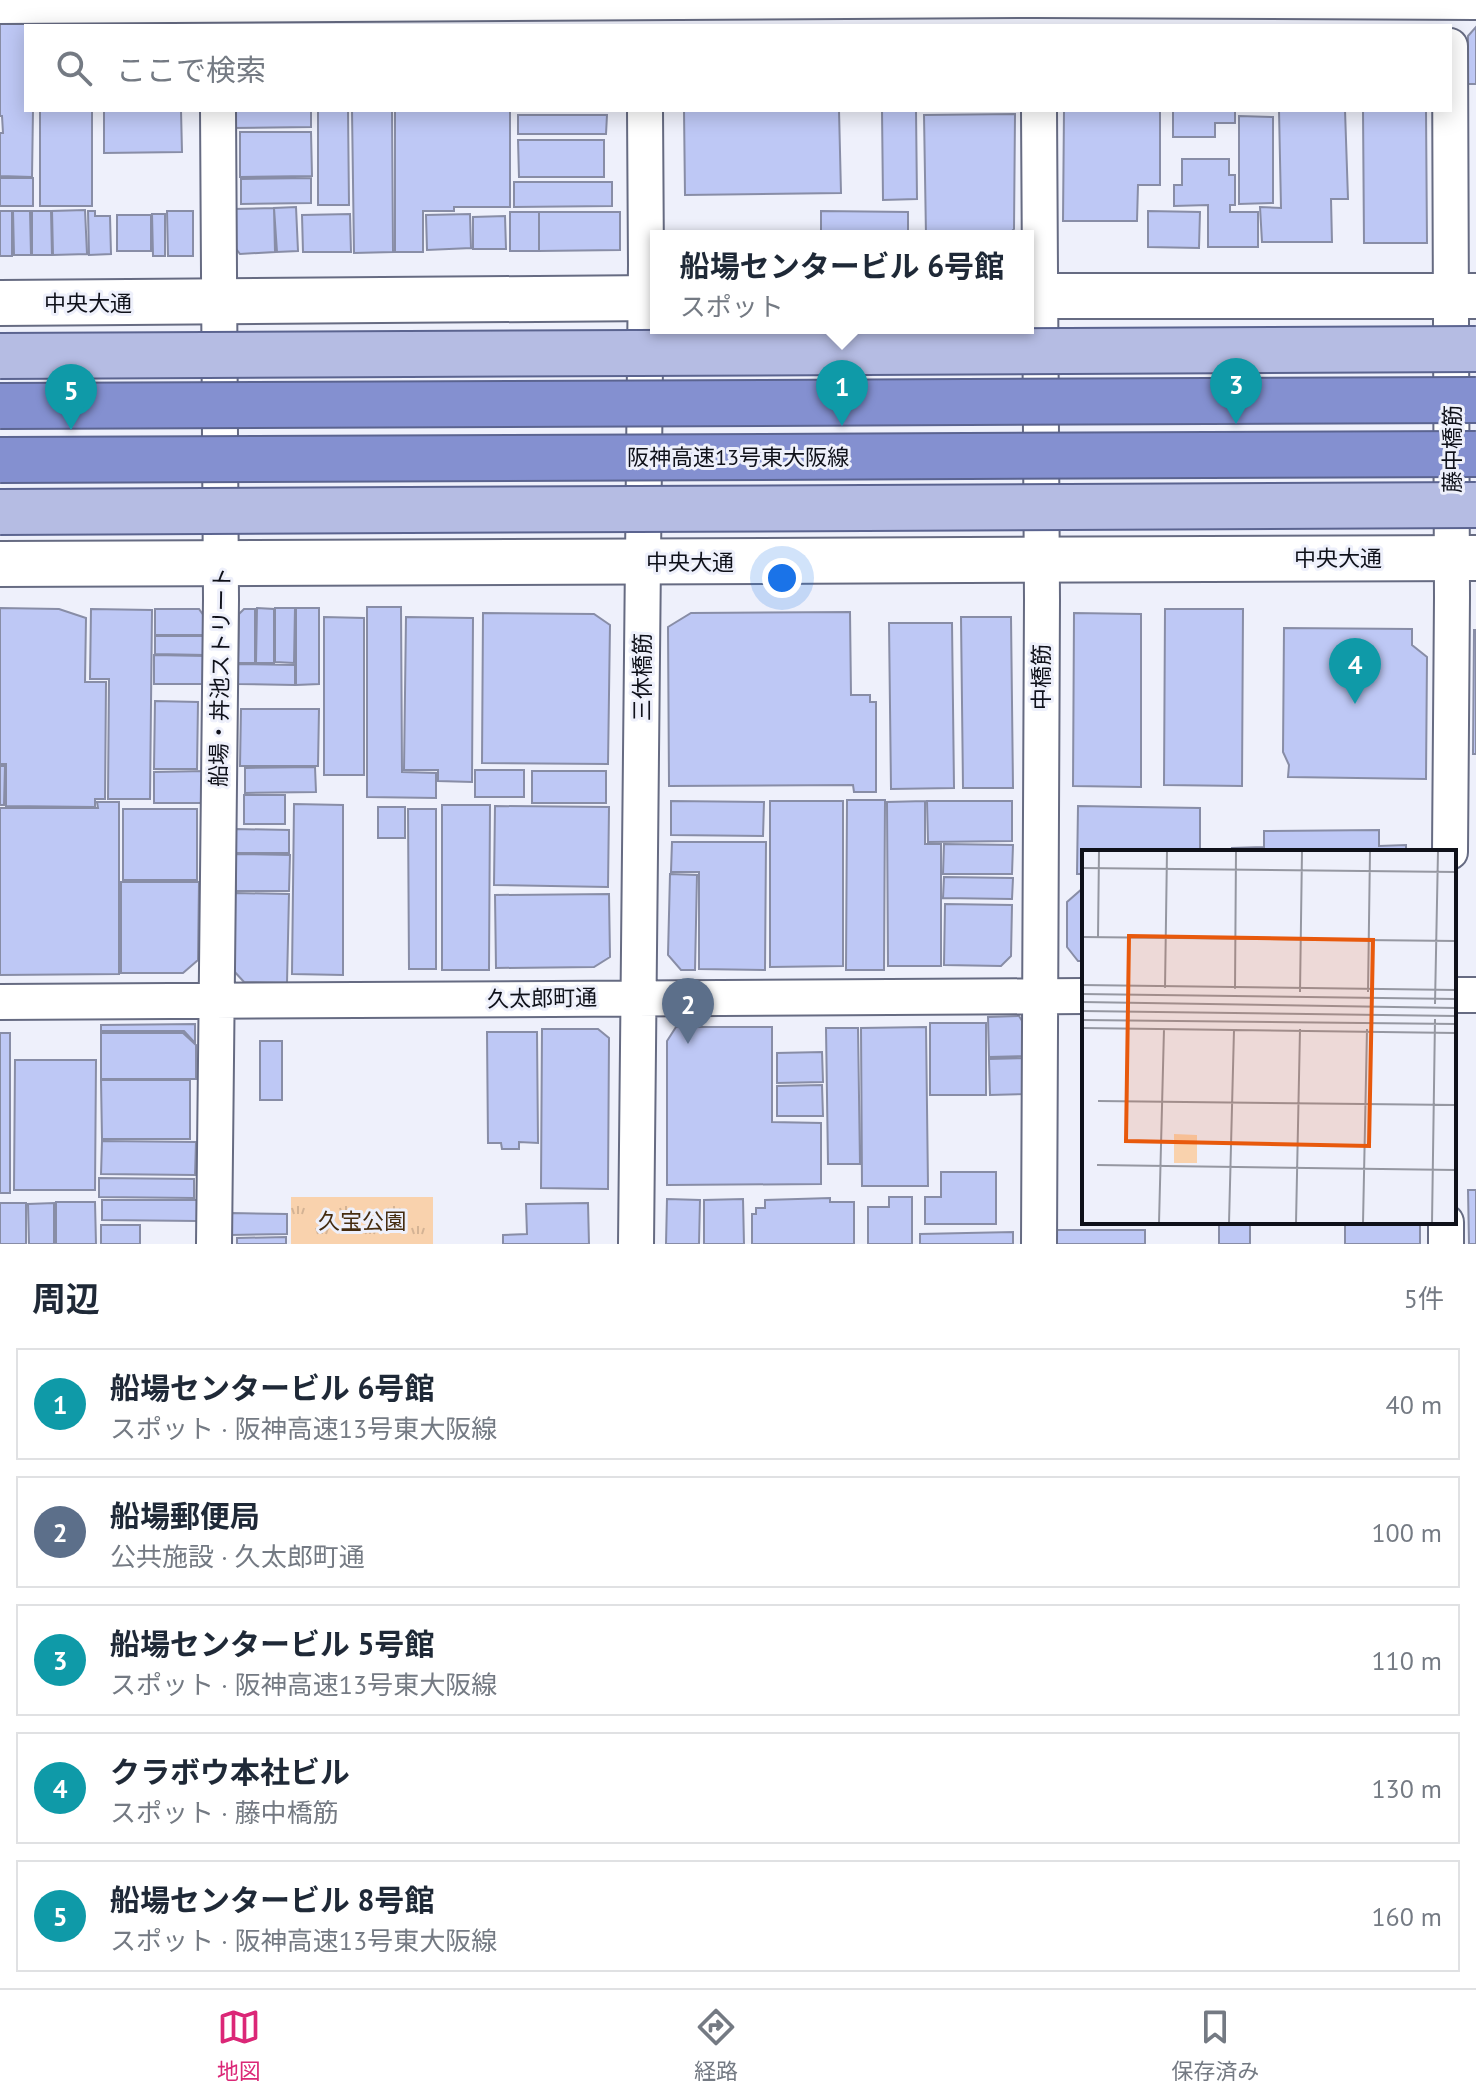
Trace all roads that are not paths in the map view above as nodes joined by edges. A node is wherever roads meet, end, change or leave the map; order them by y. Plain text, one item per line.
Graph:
1 (1037, 0) edge
2 (0, 6) edge
3 (1456, 8) edge
4 (644, 9) edge
5 (217, 10) edge
6 (1038, 24) edge
7 (1452, 82) edge
8 (218, 112) edge
9 (645, 112) edge
10 (1039, 112) edge
11 (650, 267) edge
12 (1035, 296) edge
13 (1464, 296) edge
14 (650, 298) edge
15 (0, 303) edge
16 (220, 303) junction
17 (650, 331) edge
18 (1476, 349) edge
19 (0, 356) edge
20 (1476, 400) edge
21 (0, 406) edge
22 (1476, 454) edge
23 (0, 460) edge
24 (1476, 505) edge
25 (0, 512) edge
26 (1464, 558) edge
27 (1042, 560) junction
28 (643, 562) junction
29 (0, 564) edge
30 (221, 565) junction
31 (1450, 850) edge
32 (1039, 996) junction
33 (1082, 996) edge
34 (639, 997) junction
35 (216, 1001) junction
36 (0, 1002) edge
37 (214, 1244) edge
38 (636, 1244) edge
39 (1039, 1244) edge

1 - 3 street
1 - 4 street
1 - 6 street
2 - 5 street
4 - 5 street
7 - 13 street, 藤中橋筋
8 - 16 street, 船場・丼池ストリート
9 - 11 street, 三休橋筋
10 - 12 street, 中橋筋
12 - 13 street
12 - 27 street, 中橋筋
13 - 26 street, 藤中橋筋
14 - 16 street, 中央大通
15 - 16 street, 中央大通
16 - 30 street, 船場・丼池ストリート
17 - 28 street, 三休橋筋
18 - 19 main road, bridge
20 - 21 highway, bridge
22 - 23 highway, 阪神高速13号東大阪線, bridge
24 - 25 main road, bridge
26 - 27 street, 中央大通
26 - 31 street, 藤中橋筋
27 - 28 street, 中央大通
27 - 32 street, 中橋筋
28 - 30 street, 中央大通
28 - 34 street, 三休橋筋
29 - 30 street, 中央大通
30 - 35 street, 船場・丼池ストリート
32 - 33 street, 久太郎町通
32 - 34 street, 久太郎町通
32 - 39 street, 中橋筋
34 - 35 street, 久太郎町通
34 - 38 street, 三休橋筋
35 - 36 street, 久太郎町通
35 - 37 street, 船場・丼池ストリート

